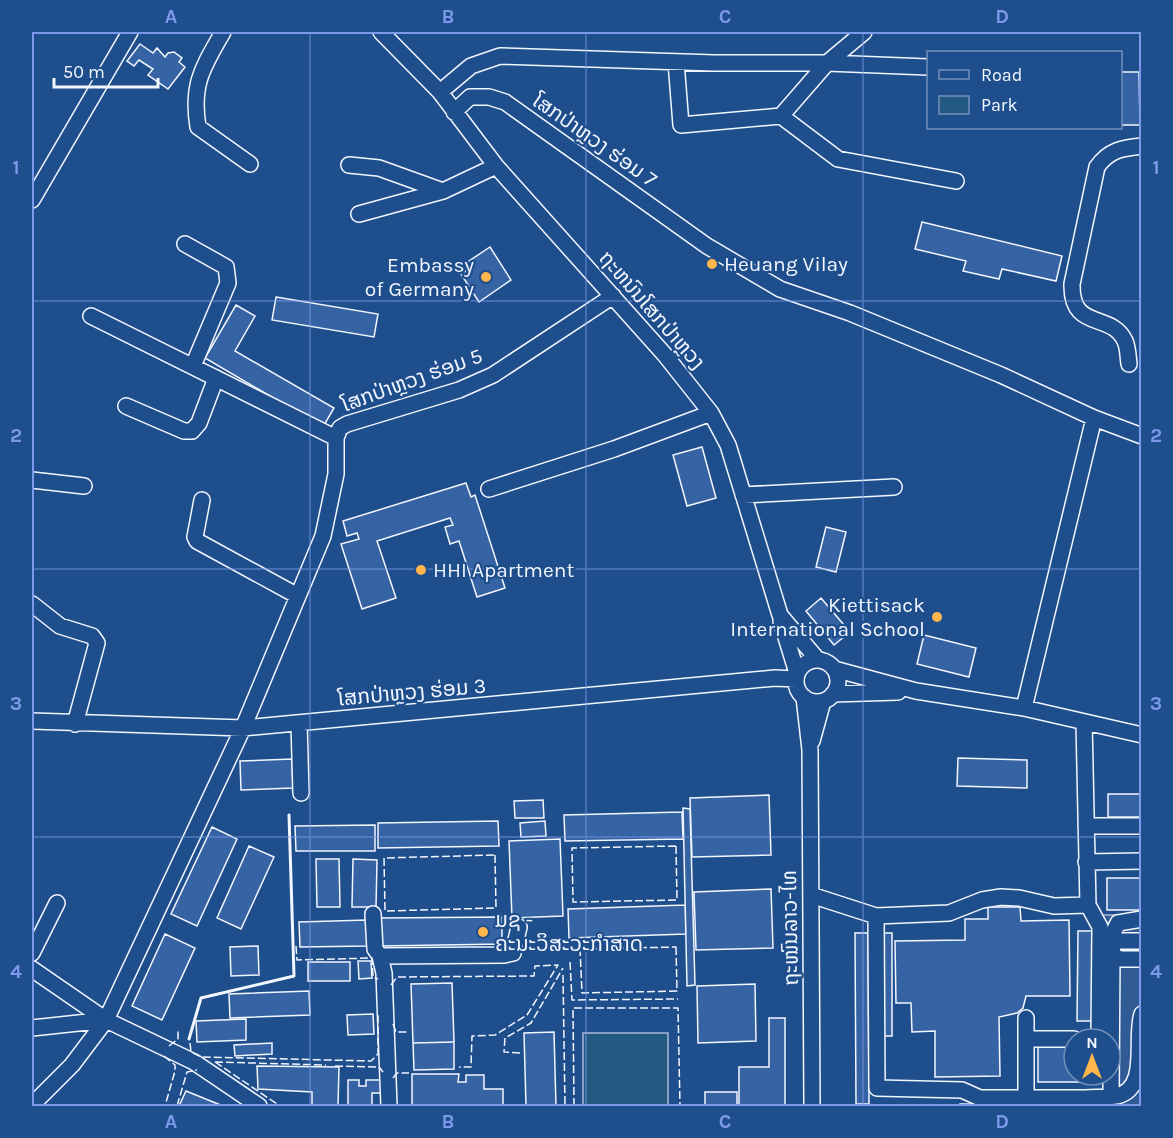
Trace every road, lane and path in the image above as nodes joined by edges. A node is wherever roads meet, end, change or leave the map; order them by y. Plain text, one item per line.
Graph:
1 (130, 32) edge
2 (223, 32) edge
3 (381, 32) edge
4 (864, 32) edge
5 (676, 62) junction
6 (828, 63) junction
7 (927, 67) edge
8 (440, 92) junction
9 (454, 112) junction
10 (781, 116) junction
11 (1142, 146) edge
12 (250, 164) dead end
13 (349, 165) dead end
14 (496, 166) junction
15 (956, 181) dead end
16 (443, 190) junction
17 (32, 200) edge
18 (359, 214) dead end
19 (184, 244) dead end
20 (613, 296) junction
21 (91, 316) dead end
22 (1130, 364) dead end
23 (193, 366) junction
24 (216, 378) junction
25 (126, 406) dead end
26 (711, 413) junction
27 (1094, 418) junction
28 (1142, 436) edge
29 (336, 438) junction
30 (32, 480) edge
31 (84, 486) dead end
32 (894, 487) dead end
33 (489, 489) dead end
34 (743, 495) junction
35 (202, 500) dead end
36 (296, 595) junction
37 (32, 604) edge
38 (780, 615) junction
39 (818, 660) junction
40 (834, 669) junction
41 (797, 676) junction
42 (916, 691) junction
43 (804, 697) junction
44 (828, 697) junction
45 (1024, 708) junction
46 (32, 721) edge
47 (1084, 722) junction
48 (299, 723) junction
49 (75, 724) junction
50 (243, 728) junction
51 (1142, 735) edge
52 (810, 750) junction
53 (301, 793) dead end
54 (1086, 826) junction
55 (1142, 826) edge
56 (1142, 861) edge
57 (1086, 862) junction
58 (811, 895) junction
59 (57, 903) dead end
60 (1088, 905) junction
61 (374, 914) dead end
62 (876, 916) junction
63 (1142, 919) edge
64 (519, 927) dead end
65 (1142, 941) edge
66 (1112, 948) junction
67 (32, 953) edge
68 (380, 956) junction
69 (1142, 959) edge
70 (32, 969) edge
71 (1142, 1014) edge
72 (1026, 1018) dead end
73 (106, 1020) junction
74 (1099, 1027) edge
75 (32, 1028) edge
76 (1026, 1039) junction
77 (1062, 1039) edge
78 (1111, 1096) junction
79 (1026, 1098) junction
80 (1086, 1104) edge
81 (32, 1105) edge
82 (259, 1107) edge
83 (389, 1107) edge
84 (812, 1107) edge

1 - 17 street
2 - 12 street
3 - 8 street, ຖະຫນົນໂສກປ່າຫຼວງ
4 - 6 street
5 - 6 street
5 - 8 street
5 - 10 street
6 - 7 street
6 - 10 street
8 - 9 street, ຖະຫນົນໂສກປ່າຫຼວງ
9 - 14 street, ຖະຫນົນໂສກປ່າຫຼວງ
9 - 27 street, ໂສກປ່າຫຼວງ ຮ່ອມ 7
10 - 15 street
11 - 22 street
13 - 16 street
14 - 16 street
14 - 20 street, ຖະຫນົນໂສກປ່າຫຼວງ
16 - 18 street
19 - 23 street
20 - 26 street, ຖະຫນົນໂສກປ່າຫຼວງ
20 - 29 street, ໂສກປ່າຫຼວງ ຮ່ອມ 5
21 - 23 street
23 - 24 street
24 - 25 street
24 - 29 street
26 - 33 street
26 - 34 street, ຖະຫນົນໂສກປ່າຫຼວງ
27 - 28 street
27 - 45 street
29 - 36 street, ໂສກປ່າຫຼວງ ຮ່ອມ 5
30 - 31 street
32 - 34 street
34 - 38 street, ຖະຫນົນໂສກປ່າຫຼວງ
35 - 36 street
36 - 50 street, ໂສກປ່າຫຼວງ ຮ່ອມ 5
37 - 49 street
38 - 39 street, ຖະຫນົນໂສກປ່າຫຼວງ
38 - 41 street
39 - 40 street
39 - 41 street
40 - 42 street
40 - 44 street
41 - 43 street
41 - 48 street, ໂສກປ່າຫຼວງ ຮ່ອມ 3
42 - 44 street
42 - 45 street
43 - 44 street
43 - 52 street, ຖະໜົນລາວ-ໄທ
44 - 52 street, ຖະໜົນລາວ-ໄທ
45 - 47 street
46 - 49 street, ໂສກປ່າຫຼວງ ຮ່ອມ 3
47 - 51 street
47 - 54 street
48 - 50 street, ໂສກປ່າຫຼວງ ຮ່ອມ 3
48 - 53 street
49 - 50 street, ໂສກປ່າຫຼວງ ຮ່ອມ 3
50 - 73 street, ໂສກປ່າຫຼວງ ຮ່ອມ 5
52 - 58 street, ຖະໜົນລາວ-ໄທ
54 - 55 street
54 - 57 street
56 - 57 street
57 - 60 street
58 - 62 street
58 - 84 street, ຖະໜົນລາວ-ໄທ
59 - 67 street
60 - 62 street
60 - 74 street
61 - 68 street
62 - 79 street
63 - 66 street
64 - 68 street
65 - 66 street
66 - 69 street
66 - 78 street
68 - 83 street
70 - 73 street
71 - 78 street
72 - 76 street
73 - 75 street
73 - 81 street, ໂສກປ່າຫຼວງ ຮ່ອມ 5
73 - 82 street
76 - 77 street
76 - 79 street
78 - 80 street
79 - 80 street

